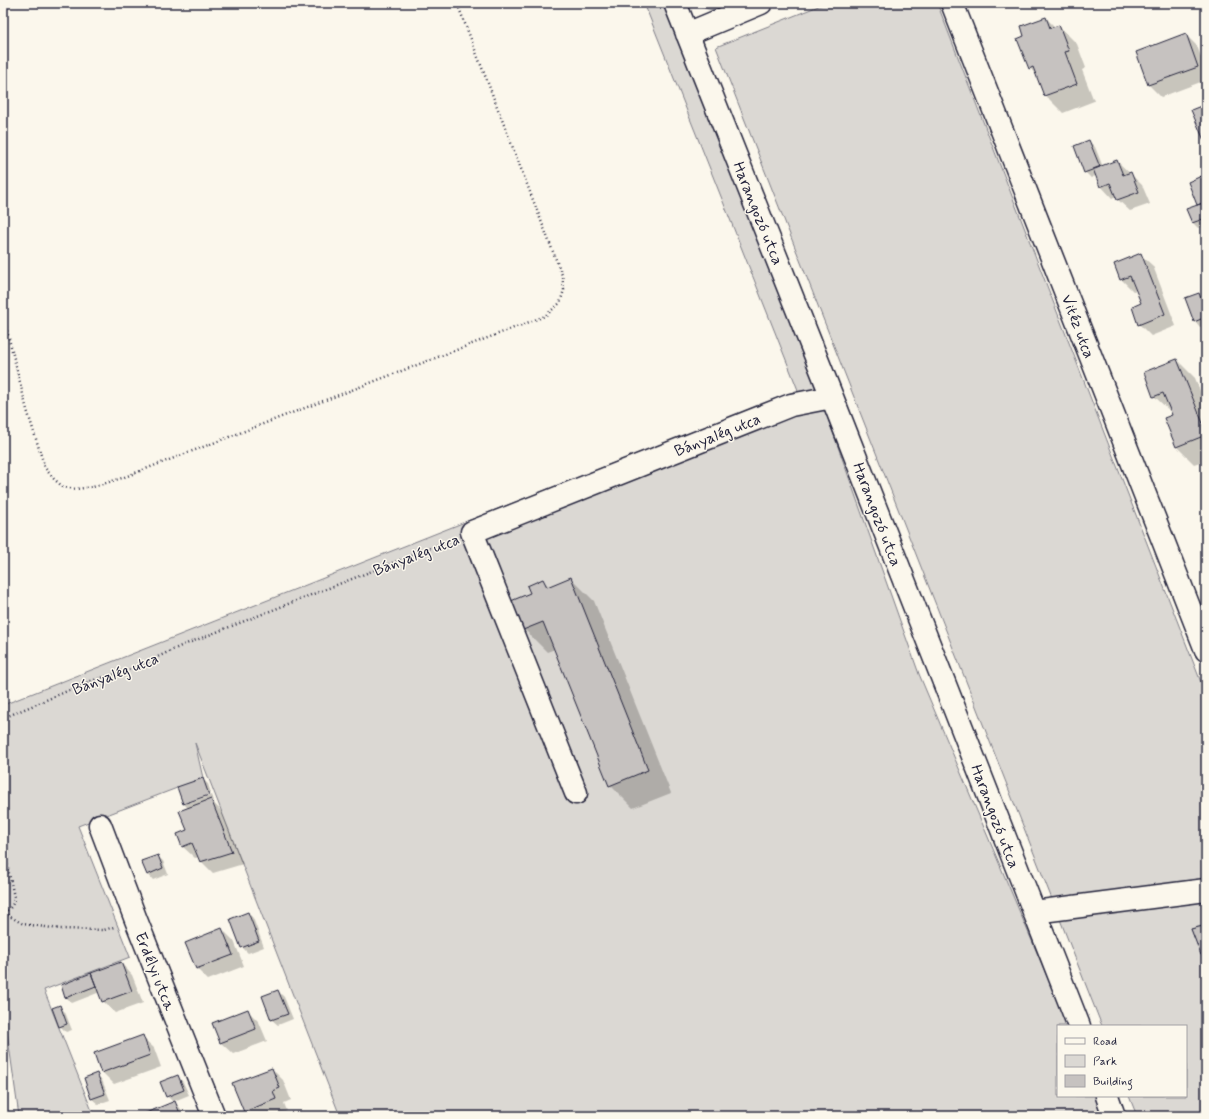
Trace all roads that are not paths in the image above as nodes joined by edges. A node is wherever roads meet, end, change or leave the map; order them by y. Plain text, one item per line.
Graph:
1 (675, 3) edge
2 (761, 3) edge
3 (952, 3) edge
4 (687, 34) junction
5 (832, 397) junction
6 (1206, 650) edge
7 (576, 792) dead end
8 (100, 825) dead end
9 (1206, 890) edge
10 (1034, 912) junction
11 (1079, 1025) edge
12 (1107, 1097) edge
13 (214, 1116) edge
14 (1114, 1116) edge

1 - 4 street, Harangozó utca
2 - 4 street
3 - 6 street, Vitéz utca
4 - 5 street, Harangozó utca
5 - 7 street, Bányalég utca
5 - 10 street, Harangozó utca
8 - 13 street, Erdélyi utca
9 - 10 street
10 - 11 street, Harangozó utca
12 - 14 street

